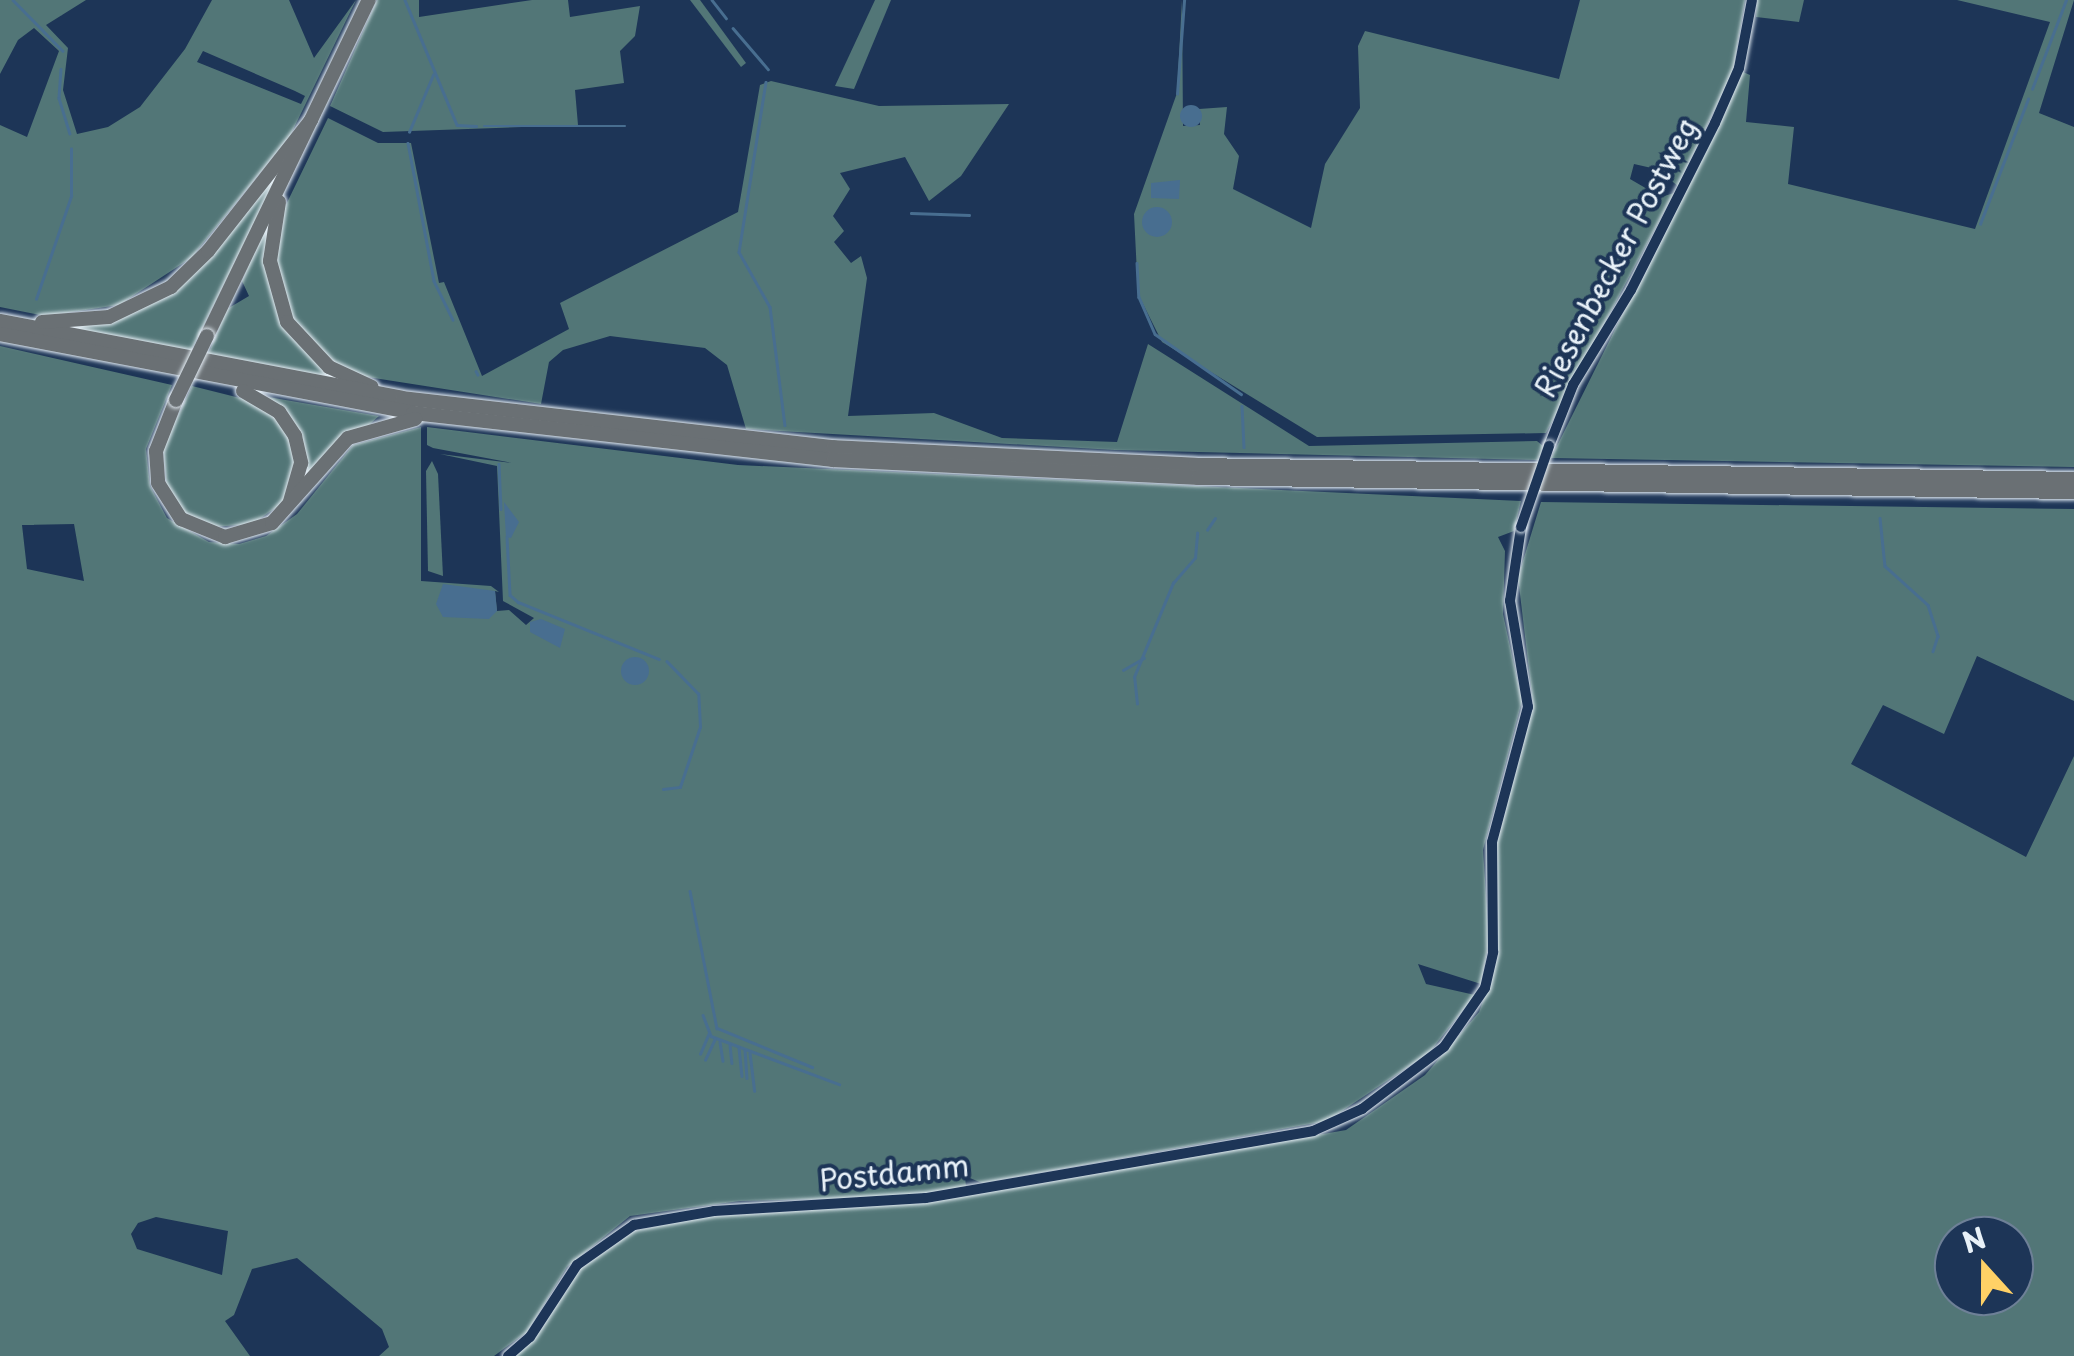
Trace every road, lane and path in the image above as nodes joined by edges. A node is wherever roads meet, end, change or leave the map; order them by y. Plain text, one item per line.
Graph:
1 (369, 0) edge
2 (1752, 0) edge
3 (310, 120) junction
4 (283, 182) junction
5 (0, 320) edge
6 (0, 334) edge
7 (214, 379) junction
8 (411, 408) junction
9 (442, 410) junction
10 (2074, 479) edge
11 (2074, 492) edge
12 (282, 514) junction
13 (1340, 1122) joint
14 (508, 1356) edge

1 - 3 highway
2 - 13 street, Riesenbecker Postweg, bridge
3 - 4 highway
3 - 5 highway
4 - 8 highway
4 - 12 highway, bridge
5 - 8 highway
6 - 7 highway
7 - 8 highway
7 - 12 highway
8 - 9 highway
8 - 12 highway
9 - 10 highway
9 - 11 highway
13 - 14 street, Postdamm

